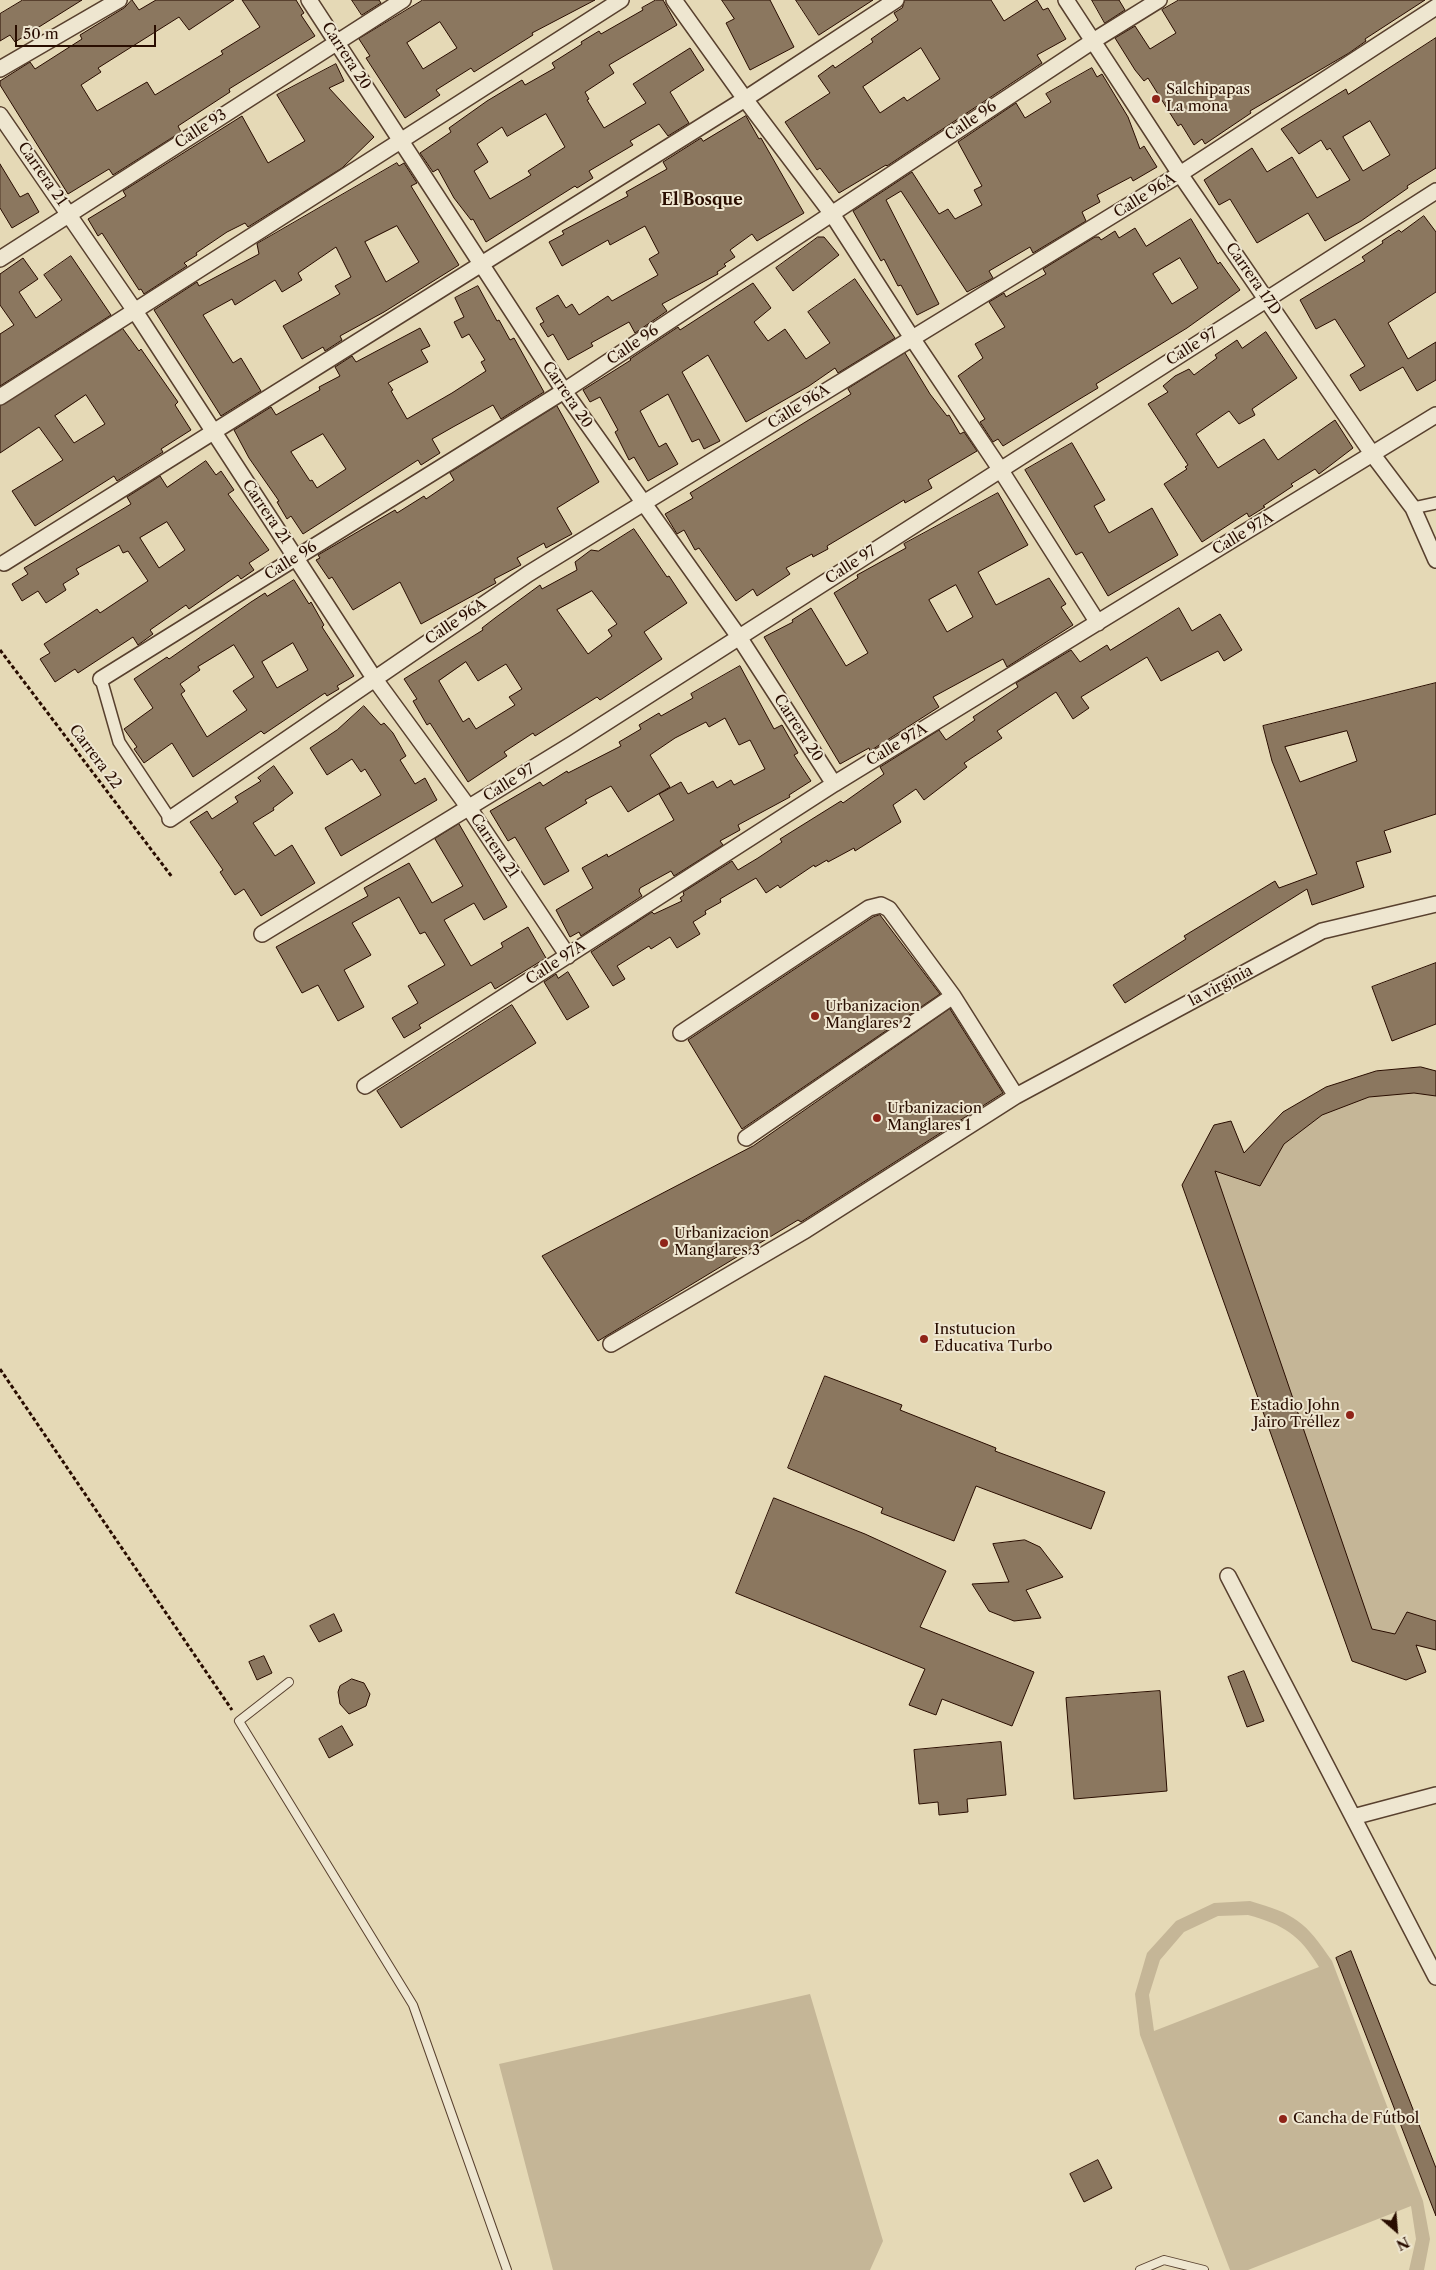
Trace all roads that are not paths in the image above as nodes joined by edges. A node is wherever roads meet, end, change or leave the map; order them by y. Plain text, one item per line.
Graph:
1 (119, 0) edge
2 (309, 0) edge
3 (403, 0) edge
4 (621, 0) edge
5 (674, 0) edge
6 (896, 0) edge
7 (1066, 0) edge
8 (1159, 0) edge
9 (1436, 7) edge
10 (337, 41) junction
11 (1093, 41) junction
12 (0, 69) edge
13 (745, 99) junction
14 (0, 115) edge
15 (400, 141) junction
16 (1180, 174) junction
17 (1436, 191) edge
18 (70, 214) junction
19 (832, 214) junction
20 (0, 259) edge
21 (480, 265) junction
22 (1268, 300) junction
23 (135, 311) junction
24 (912, 338) junction
25 (564, 391) junction
26 (0, 397) edge
27 (1436, 415) edge
28 (213, 432) junction
29 (1373, 455) junction
30 (1000, 469) junction
31 (1436, 503) edge
32 (643, 504) junction
33 (1413, 508) junction
34 (296, 558) junction
35 (1436, 560) edge
36 (4, 563) dead end
37 (1098, 623) junction
38 (739, 637) junction
39 (374, 678) junction
40 (101, 679) joint
41 (834, 784) junction
42 (469, 808) junction
43 (170, 819) joint
44 (1436, 904) edge
45 (262, 934) dead end
46 (568, 956) junction
47 (953, 996) junction
48 (681, 1033) dead end
49 (365, 1086) dead end
50 (1016, 1096) junction
51 (746, 1138) dead end
52 (611, 1344) dead end
53 (1228, 1576) dead end
54 (289, 1682) dead end
55 (1436, 1795) edge
56 (1353, 1817) junction
57 (1436, 1977) edge
58 (507, 2270) edge
59 (1140, 2270) edge
60 (1204, 2270) edge

1 - 12 street
2 - 10 street, Carrera 20
3 - 10 street, Calle 93
4 - 15 street
5 - 13 street
6 - 13 street
7 - 11 street, Carrera 17D
8 - 11 street, Calle 96
9 - 16 street, Calle 96A
10 - 15 street, Carrera 20
10 - 18 street, Calle 93
11 - 16 street, Carrera 17D
11 - 19 street, Calle 96
13 - 19 street
13 - 21 street
14 - 18 street, Carrera 21
15 - 21 street, Carrera 20
15 - 23 street
16 - 22 street, Carrera 17D
16 - 24 street, Calle 96A
17 - 22 street, Calle 97
18 - 20 street, Calle 93
18 - 23 street, Carrera 21
19 - 24 street
19 - 25 street, Calle 96
21 - 25 street, Carrera 20
21 - 28 street
22 - 29 street, Carrera 17D
22 - 30 street, Calle 97
23 - 26 street
23 - 28 street, Carrera 21
24 - 30 street
24 - 32 street, Calle 96A
25 - 32 street, Carrera 20
25 - 34 street, Calle 96
27 - 29 street, Calle 97A
28 - 34 street, Carrera 21
28 - 36 street
29 - 33 street, Carrera 17D
29 - 37 street, Calle 97A
30 - 37 street
30 - 38 street, Calle 97
31 - 33 street
32 - 38 street, Carrera 20
32 - 39 street, Calle 96A
33 - 35 street, Carrera 17D
34 - 39 street, Carrera 21
34 - 40 street, Calle 96
37 - 41 street, Calle 97A
38 - 41 street, Carrera 20
38 - 42 street, Calle 97
39 - 42 street, Carrera 21
39 - 43 street, Calle 96A
40 - 43 street
41 - 46 street, Calle 97A
42 - 45 street, Calle 97
42 - 46 street, Carrera 21
44 - 50 street, la virginia
46 - 49 street, Calle 97A
47 - 48 street
47 - 50 street
47 - 51 street
50 - 52 street, la virginia
53 - 56 street
54 - 58 lane
55 - 56 street
56 - 57 street
59 - 60 lane

